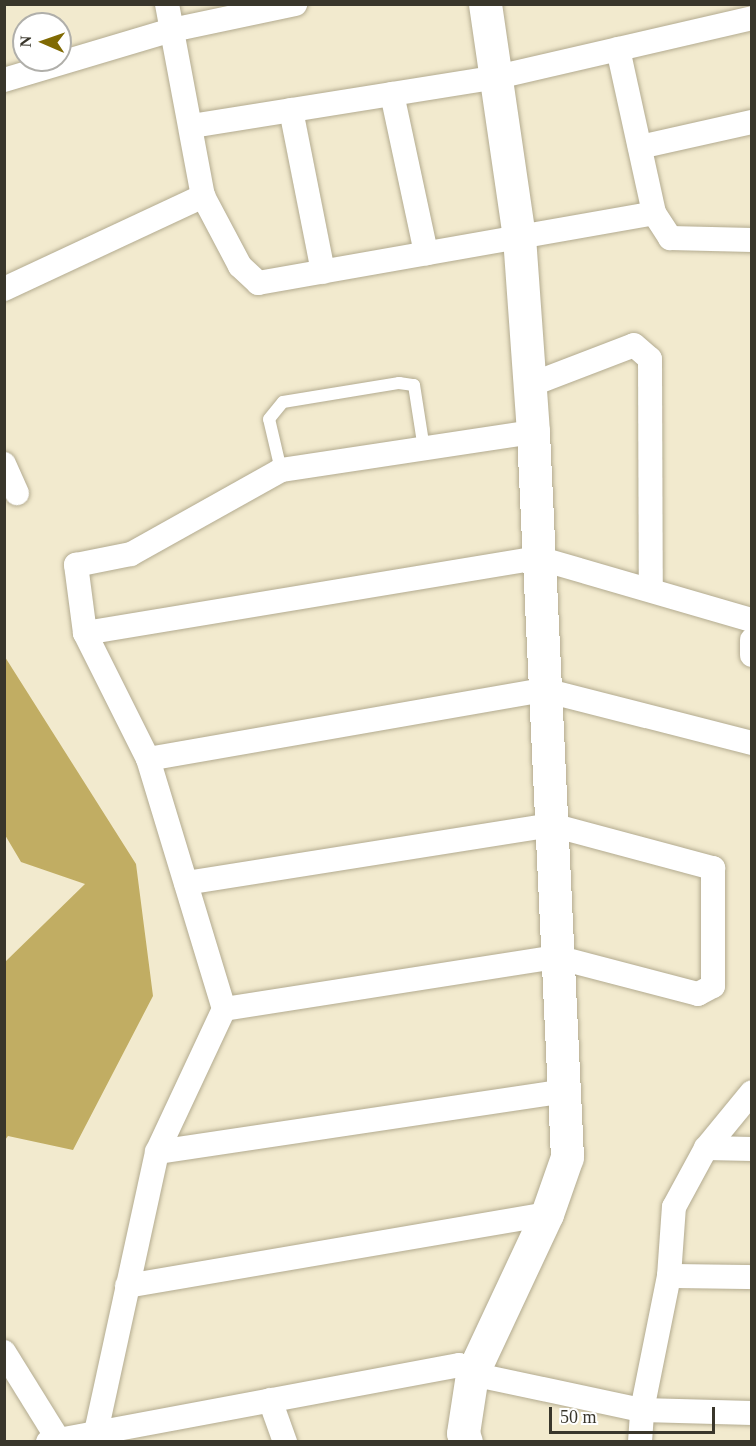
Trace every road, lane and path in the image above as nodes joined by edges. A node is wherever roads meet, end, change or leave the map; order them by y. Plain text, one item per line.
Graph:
1 (167, 4) edge
2 (295, 4) edge
3 (484, 4) edge
4 (752, 18) edge
5 (172, 30) junction
6 (618, 49) junction
7 (497, 77) junction
8 (4, 80) edge
9 (392, 94) junction
10 (291, 110) junction
11 (752, 122) edge
12 (192, 126) junction
13 (640, 147) junction
14 (203, 196) junction
15 (654, 213) junction
16 (519, 237) junction
17 (752, 240) edge
18 (426, 253) junction
19 (323, 272) junction
20 (4, 289) edge
21 (530, 385) junction
22 (533, 432) junction
23 (424, 448) junction
24 (4, 464) edge
25 (281, 470) junction
26 (17, 494) dead end
27 (538, 558) junction
28 (651, 589) junction
29 (752, 620) edge
30 (85, 633) junction
31 (752, 640) edge
32 (752, 655) edge
33 (544, 690) junction
34 (752, 743) edge
35 (148, 759) junction
36 (552, 825) junction
37 (186, 883) junction
38 (556, 957) junction
39 (224, 1009) junction
40 (566, 1091) junction
41 (752, 1092) edge
42 (706, 1148) junction
43 (752, 1149) edge
44 (157, 1152) junction
45 (547, 1214) junction
46 (669, 1276) junction
47 (752, 1277) edge
48 (127, 1286) junction
49 (4, 1352) edge
50 (472, 1374) junction
51 (270, 1400) junction
52 (642, 1410) junction
53 (752, 1413) edge
54 (158, 1431) edge
55 (96, 1432) junction
56 (53, 1440) edge
57 (285, 1442) edge
58 (466, 1442) edge
59 (640, 1442) edge

1 - 5 street
2 - 5 street
3 - 7 street
4 - 6 street
5 - 8 street
5 - 12 street
6 - 7 street
6 - 13 street
7 - 9 street
7 - 16 street
9 - 10 street
9 - 18 street
10 - 12 street
10 - 19 street
11 - 13 street
12 - 14 street
13 - 15 street
14 - 19 street
14 - 20 street
15 - 16 street
15 - 17 street
16 - 18 street
16 - 21 street
18 - 19 street
21 - 22 street
21 - 28 street
22 - 23 street
22 - 27 street
23 - 25 street
23 - 25 lane
24 - 26 street
25 - 30 street
27 - 28 street
27 - 30 street
27 - 33 street
28 - 29 street
30 - 35 street
31 - 32 street
33 - 34 street
33 - 35 street
33 - 36 street
35 - 37 street
36 - 37 street
36 - 38 street
36 - 38 street
37 - 39 street
38 - 39 street
38 - 40 street
39 - 44 street
40 - 44 street
40 - 45 street
41 - 42 street
42 - 43 street
42 - 46 street
44 - 48 street
45 - 48 street
45 - 50 street
46 - 47 street
46 - 52 street
48 - 55 street
49 - 56 street
50 - 51 street
50 - 52 street
50 - 58 street
51 - 54 street
51 - 57 street
52 - 53 street
52 - 59 street
54 - 55 street
55 - 56 street

